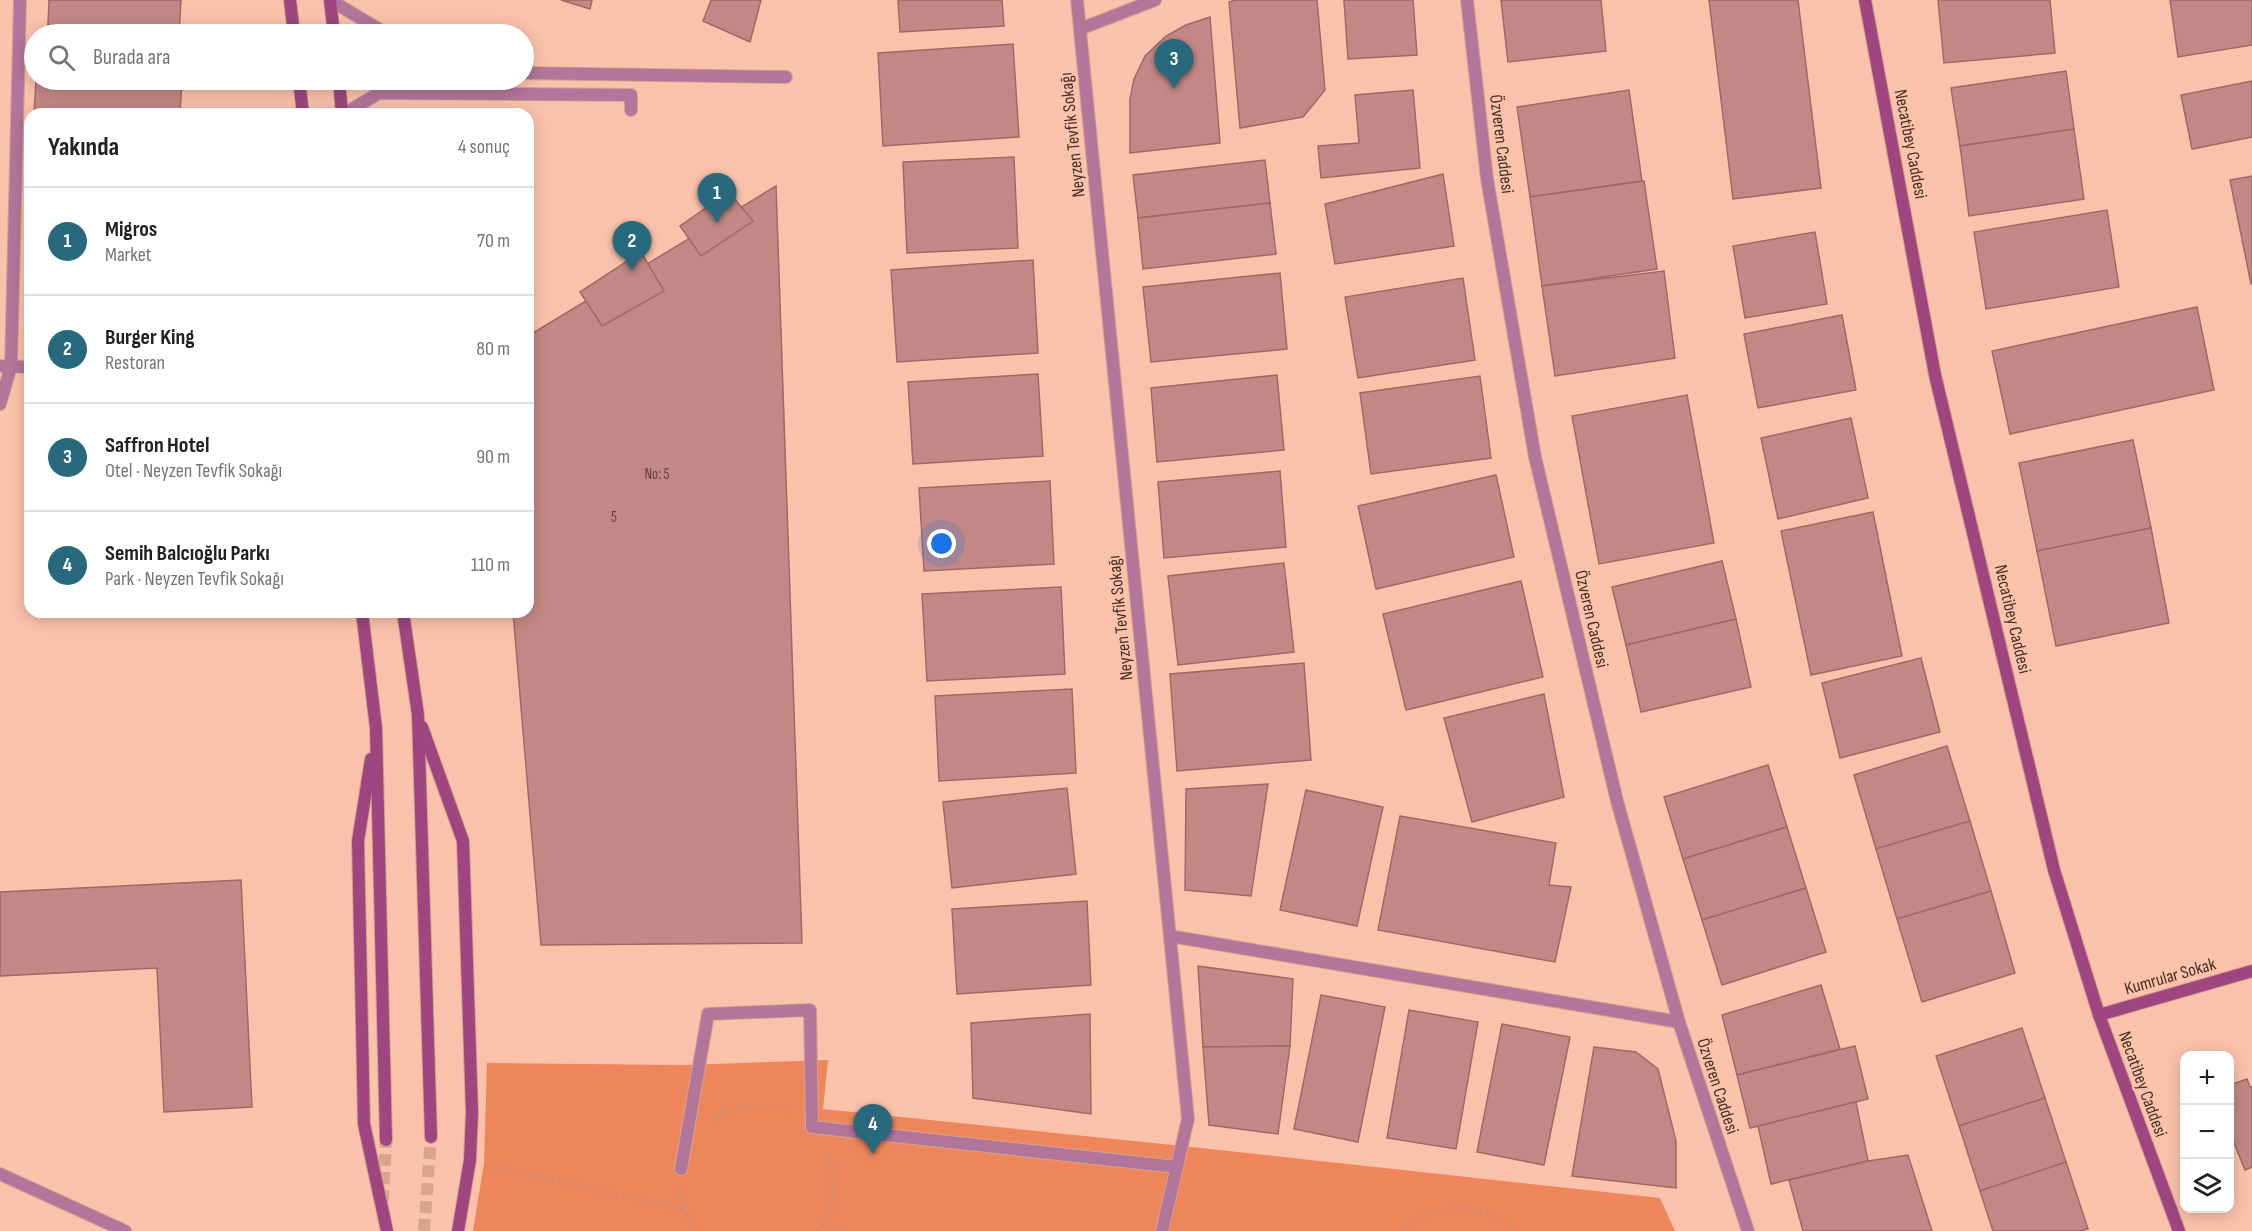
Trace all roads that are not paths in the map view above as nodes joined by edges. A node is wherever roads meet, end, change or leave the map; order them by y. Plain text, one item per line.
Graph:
1 (20, 0) edge
2 (290, 0) edge
3 (330, 0) edge
4 (1077, 0) edge
5 (1155, 0) edge
6 (1467, 0) edge
7 (1865, 0) edge
8 (293, 24) edge
9 (333, 24) edge
10 (370, 24) edge
11 (1080, 29) junction
12 (534, 73) edge
13 (786, 78) dead end
14 (300, 90) edge
15 (340, 90) edge
16 (302, 108) edge
17 (342, 108) edge
18 (353, 108) edge
19 (631, 110) dead end
20 (5, 366) edge
21 (24, 367) edge
22 (0, 404) edge
23 (363, 618) edge
24 (404, 618) edge
25 (418, 715) junction
26 (376, 729) junction
27 (1170, 936) junction
28 (2252, 970) edge
29 (2099, 1016) junction
30 (1679, 1022) junction
31 (431, 1137) tunnel mouth
32 (386, 1140) tunnel mouth
33 (1177, 1167) junction
34 (681, 1168) road end
35 (0, 1174) edge
36 (125, 1231) edge
37 (387, 1231) edge
38 (458, 1231) edge
39 (1162, 1231) edge
40 (1748, 1231) edge
41 (2179, 1231) edge

1 - 20 street
2 - 8 main road
3 - 9 main road
3 - 10 street
4 - 11 street, Neyzen Tevfik Sokağı
5 - 11 street
6 - 30 street, Özveren Caddesi
7 - 29 main road, Necatibey Caddesi
11 - 27 street, Neyzen Tevfik Sokağı
12 - 13 street
14 - 16 main road
15 - 17 main road
18 - 19 street
20 - 21 street
20 - 22 street
23 - 26 main road
24 - 25 main road
25 - 31 main road
25 - 38 main road
26 - 32 main road
26 - 37 main road
27 - 30 street
27 - 33 street, Neyzen Tevfik Sokağı
28 - 29 main road, Kumrular Sokak
29 - 41 main road, Necatibey Caddesi
30 - 40 street, Özveren Caddesi
33 - 34 street
33 - 39 street, Neyzen Tevfik Sokağı
35 - 36 street

